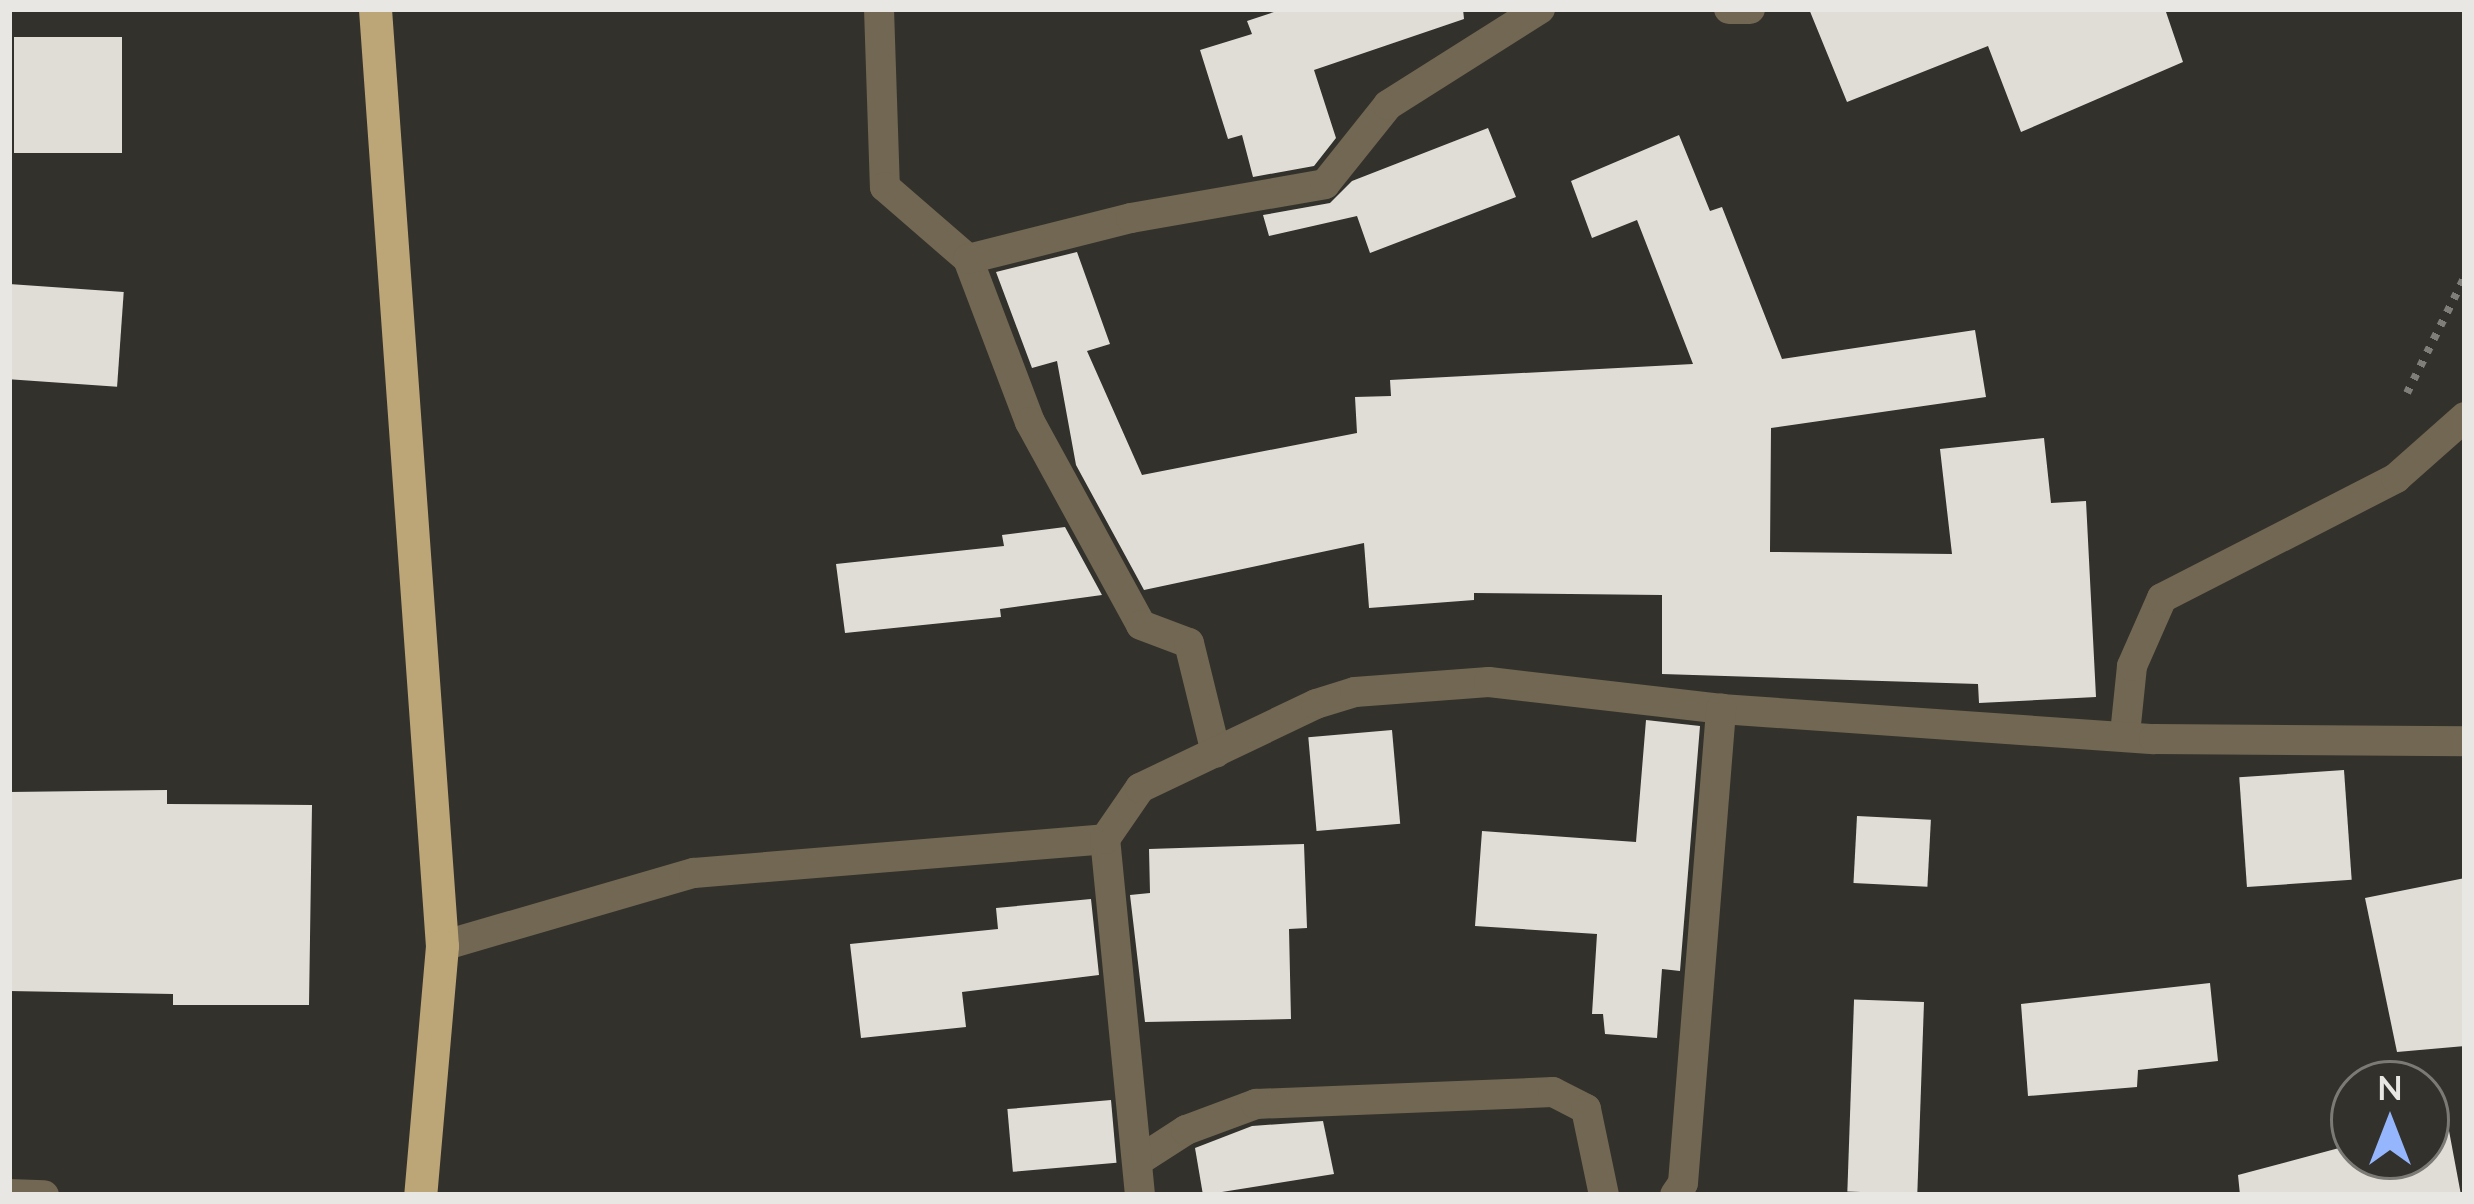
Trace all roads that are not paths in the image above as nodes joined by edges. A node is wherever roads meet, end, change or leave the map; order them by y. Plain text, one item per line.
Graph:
1 (375, 9) edge
2 (879, 9) edge
3 (1540, 9) edge
4 (1730, 9) edge
5 (1750, 9) edge
6 (968, 259) junction
7 (2465, 417) edge
8 (1720, 709) junction
9 (2126, 734) junction
10 (2465, 741) edge
11 (1216, 753) junction
12 (1105, 838) junction
13 (442, 946) junction
14 (1138, 1161) junction
15 (9, 1194) edge
16 (44, 1195) edge
17 (420, 1195) edge
18 (1140, 1195) edge
19 (1604, 1195) edge
20 (1675, 1195) edge

1 - 13 highway
2 - 6 street
3 - 6 street
4 - 5 street
6 - 11 street
7 - 9 street
8 - 9 street
8 - 11 street
8 - 20 street
9 - 10 street
11 - 12 street
12 - 13 street
12 - 14 street
13 - 17 highway
14 - 18 street
14 - 19 street
15 - 16 street

